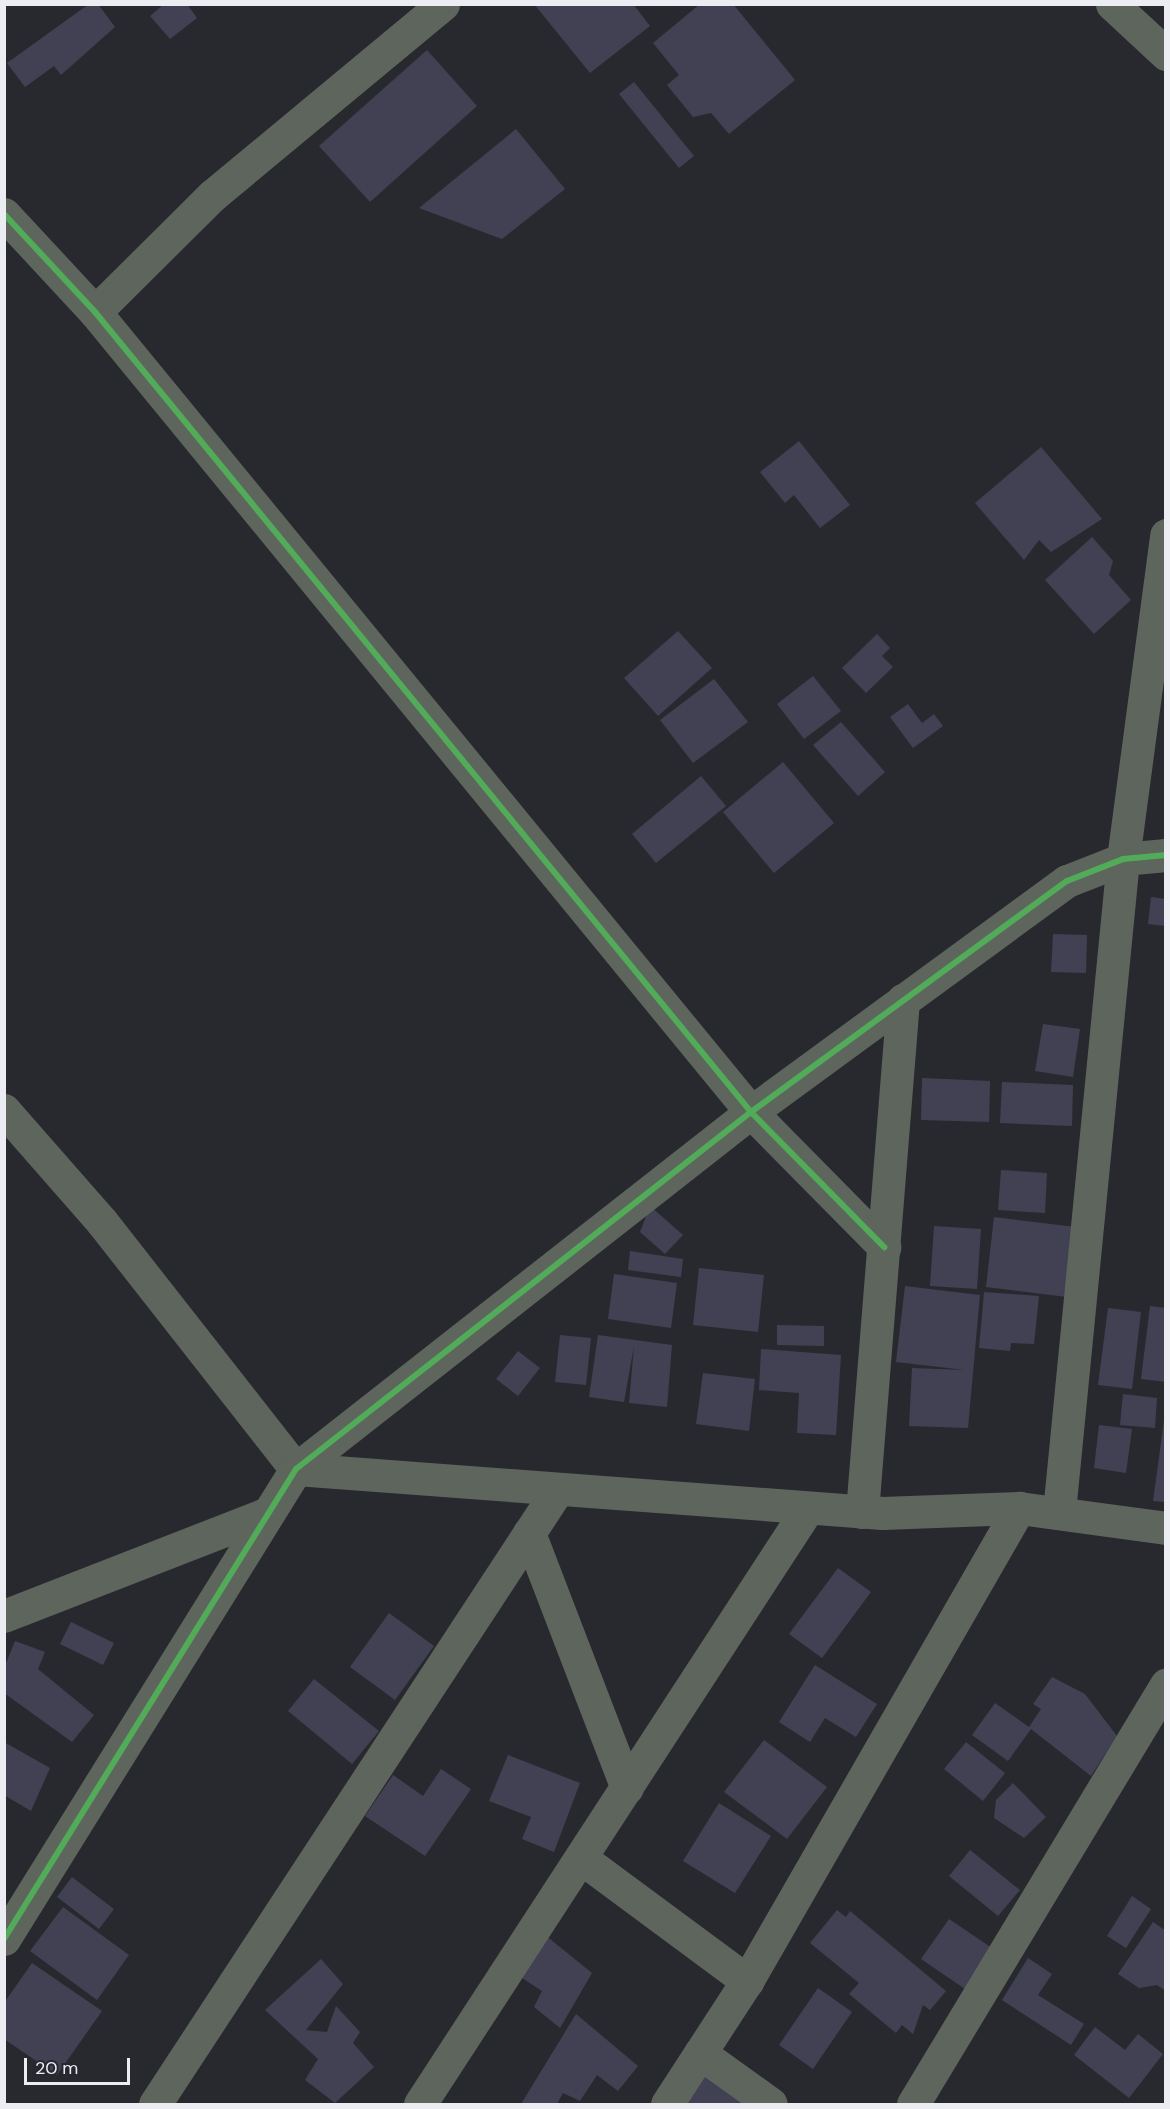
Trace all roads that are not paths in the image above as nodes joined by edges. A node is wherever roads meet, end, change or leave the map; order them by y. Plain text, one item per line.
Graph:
1 (443, 4) edge
2 (1112, 4) edge
3 (1166, 54) edge
4 (4, 214) edge
5 (95, 312) junction
6 (1166, 535) edge
7 (1166, 855) edge
8 (1123, 859) junction
9 (903, 1000) junction
10 (4, 1110) edge
11 (751, 1112) junction
12 (884, 1247) junction
13 (296, 1468) junction
14 (558, 1489) junction
15 (808, 1508) junction
16 (1019, 1508) junction
17 (268, 1512) junction
18 (862, 1512) junction
19 (1059, 1512) junction
20 (1166, 1528) edge
21 (529, 1533) junction
22 (4, 1616) edge
23 (1166, 1684) edge
24 (627, 1788) junction
25 (581, 1858) junction
26 (4, 1939) edge
27 (747, 1981) junction
28 (700, 2053) junction
29 (155, 2104) edge
30 (420, 2104) edge
31 (666, 2104) edge
32 (771, 2104) edge
33 (912, 2104) edge

1 - 5 street
2 - 3 street
4 - 5 street
5 - 11 street
6 - 8 street
7 - 8 street
8 - 9 street
8 - 19 street
9 - 11 street
9 - 12 street
10 - 13 street
11 - 12 street
11 - 13 street
12 - 18 street
13 - 14 street
13 - 17 street
14 - 15 street
14 - 21 street
15 - 18 street
15 - 24 street
16 - 18 street
16 - 19 street
16 - 27 street
17 - 22 street
17 - 26 street
19 - 20 street
21 - 24 street
21 - 29 street
23 - 33 street
24 - 25 street
25 - 27 street
25 - 30 street
27 - 28 street
28 - 31 street
28 - 32 street

